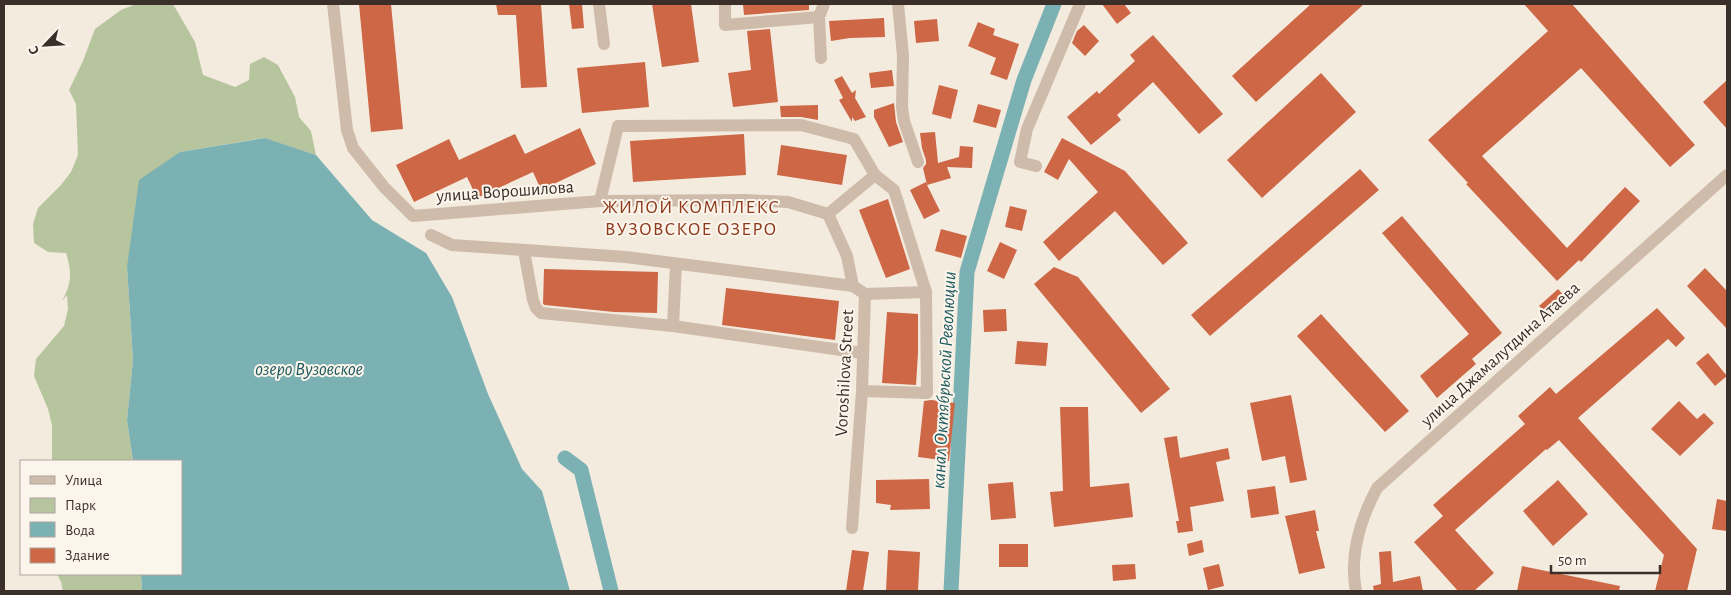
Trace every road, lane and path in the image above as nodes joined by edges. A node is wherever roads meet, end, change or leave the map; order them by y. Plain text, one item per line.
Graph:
1 (333, 4) edge
2 (599, 4) edge
3 (725, 4) edge
4 (824, 4) edge
5 (898, 4) edge
6 (1080, 4) edge
7 (819, 17) junction
8 (604, 44) dead end
9 (822, 58) dead end
10 (918, 162) dead end
11 (1036, 166) dead end
12 (875, 175) junction
13 (1727, 175) edge
14 (600, 201) junction
15 (828, 214) junction
16 (431, 235) dead end
17 (524, 251) junction
18 (676, 264) junction
19 (853, 286) junction
20 (926, 292) junction
21 (865, 294) junction
22 (674, 326) junction
23 (862, 353) junction
24 (862, 391) junction
25 (852, 528) dead end
26 (1356, 591) edge

1 - 14 street, улица Ворошилова
2 - 8 street
3 - 7 street
4 - 7 street
5 - 10 street
6 - 11 street
7 - 9 street
12 - 14 street
12 - 15 street
12 - 20 street
13 - 26 street, улица Джамалутдина Атаева
14 - 15 street, улица Ворошилова
15 - 19 street
16 - 17 street, Voroshilova Street
17 - 18 street, Voroshilova Street
17 - 22 street
18 - 19 street, Voroshilova Street
18 - 22 street
19 - 21 street, Voroshilova Street
20 - 21 street
20 - 24 street
21 - 23 street, Voroshilova Street
22 - 23 street
23 - 24 street, Voroshilova Street
24 - 25 street, Voroshilova Street

